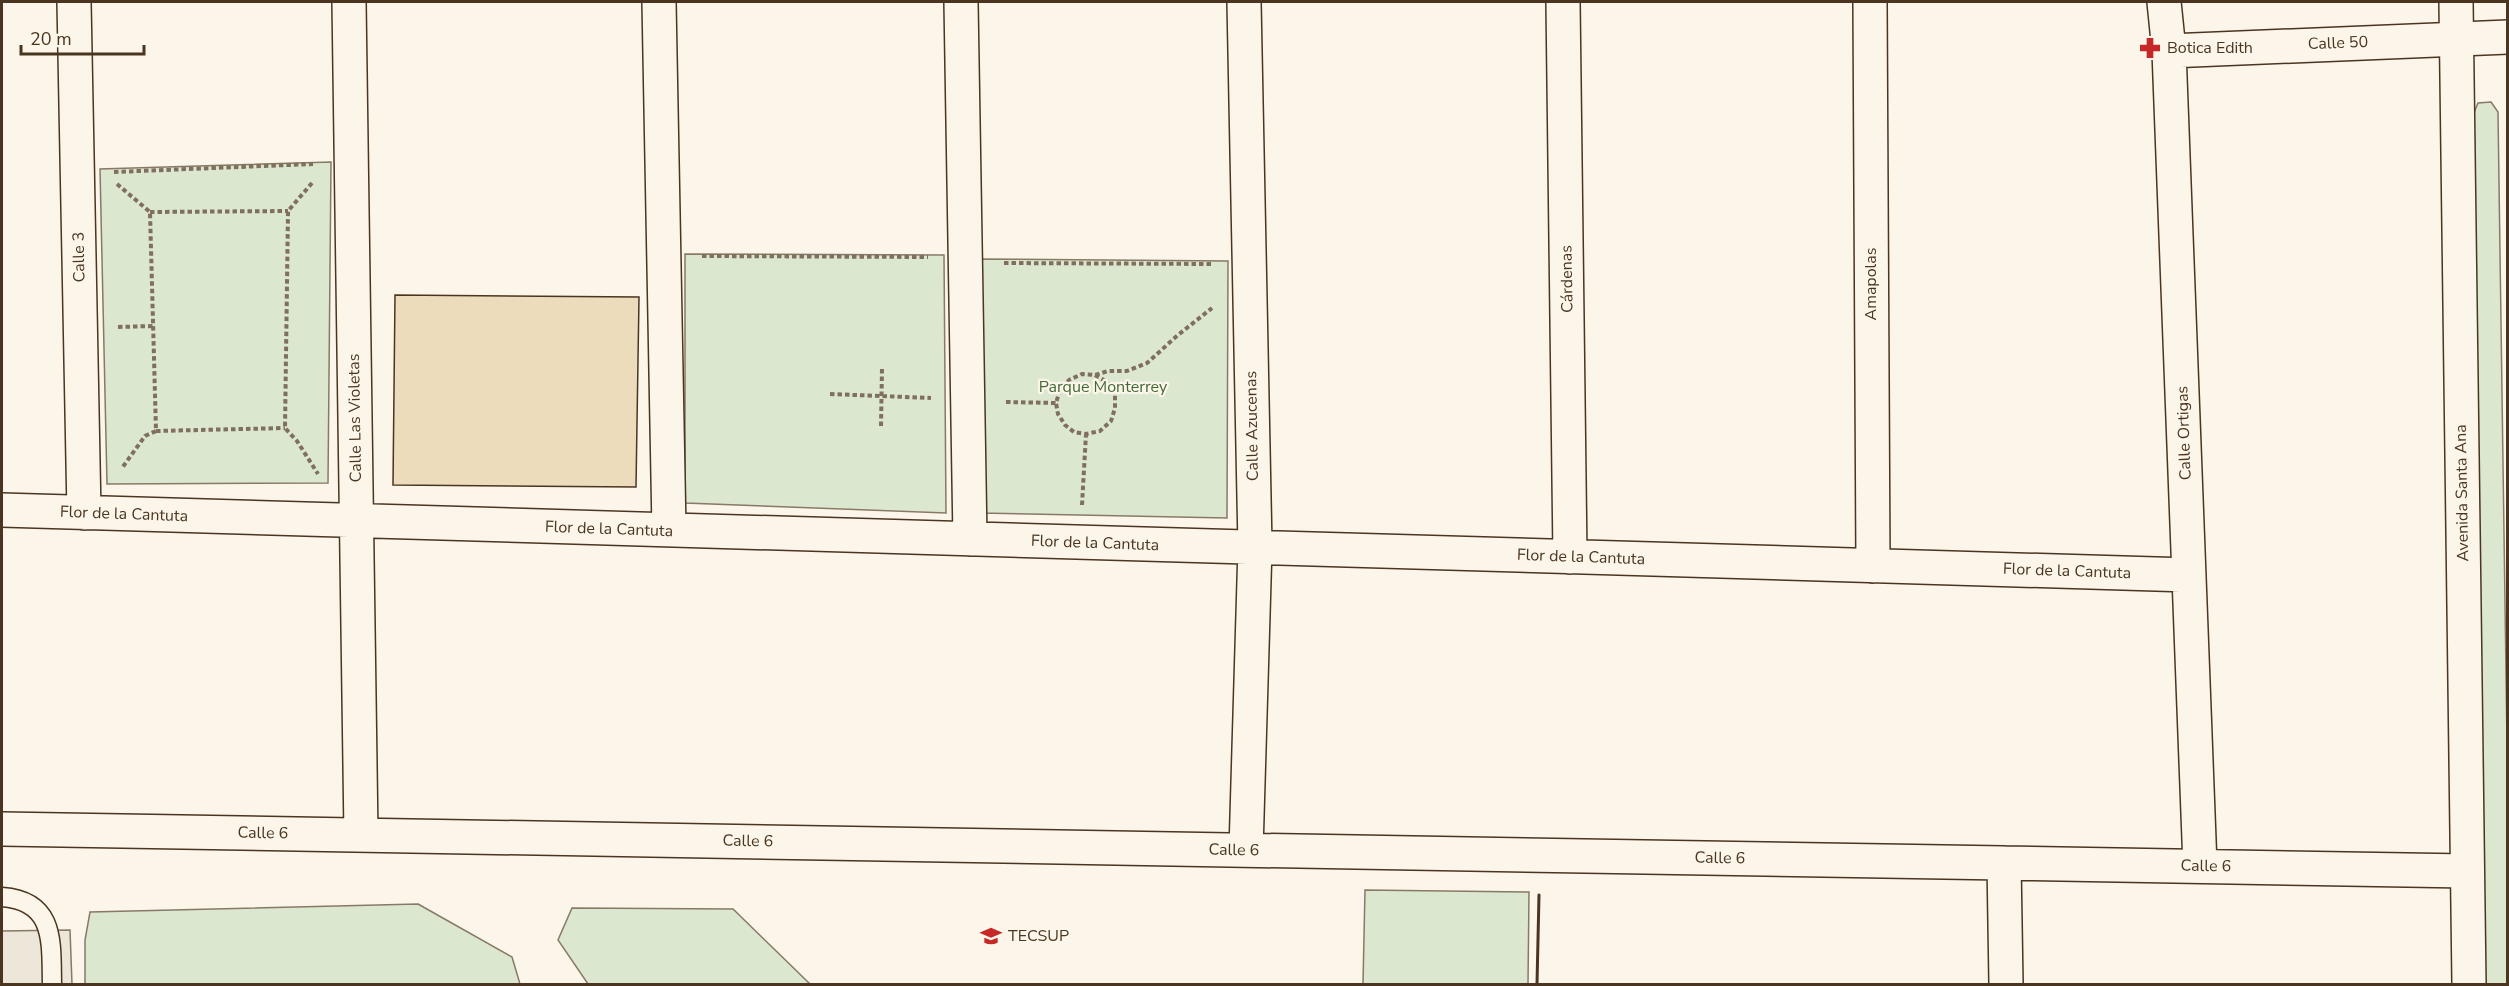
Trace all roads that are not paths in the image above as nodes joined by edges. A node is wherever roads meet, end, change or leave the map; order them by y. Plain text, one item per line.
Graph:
1 (74, 2) edge
2 (349, 2) edge
3 (659, 2) edge
4 (961, 2) edge
5 (1244, 2) edge
6 (1563, 2) edge
7 (1870, 2) edge
8 (2164, 2) edge
9 (2456, 2) edge
10 (2508, 37) edge
11 (2456, 38) junction
12 (2169, 51) junction
13 (2, 510) edge
14 (84, 513) junction
15 (356, 521) junction
16 (669, 530) junction
17 (970, 539) junction
18 (1255, 547) junction
19 (1570, 556) junction
20 (1873, 566) junction
21 (2189, 575) junction
22 (2, 829) edge
23 (361, 835) junction
24 (1246, 850) junction
25 (2004, 863) junction
26 (2200, 866) junction
27 (2467, 870) junction
28 (2, 897) edge
29 (52, 984) edge
30 (2006, 984) edge
31 (2469, 984) edge

1 - 14 street, Calle 3
2 - 15 street, Calle Las Violetas
3 - 16 street
4 - 17 street
5 - 18 street, Calle Azucenas
6 - 19 street, Cárdenas
7 - 20 street, Amapolas
8 - 12 street, Calle Ortigas
9 - 11 street, Avenida Santa Ana
10 - 11 street, Calle 50
11 - 12 street, Calle 50
11 - 27 street, Avenida Santa Ana
12 - 21 street, Calle Ortigas
13 - 14 street, Flor de la Cantuta
14 - 15 street, Flor de la Cantuta
15 - 16 street, Flor de la Cantuta
15 - 23 street, Calle Las Violetas
16 - 17 street, Flor de la Cantuta
17 - 18 street, Flor de la Cantuta
18 - 19 street, Flor de la Cantuta
18 - 24 street, Calle Azucenas
19 - 20 street, Flor de la Cantuta
20 - 21 street, Flor de la Cantuta
21 - 26 street, Calle Ortigas
22 - 23 street, Calle 6
23 - 24 street, Calle 6
24 - 25 street, Calle 6
25 - 26 street, Calle 6
25 - 30 street
26 - 27 street, Calle 6
27 - 31 street, Avenida Santa Ana
28 - 29 lane

